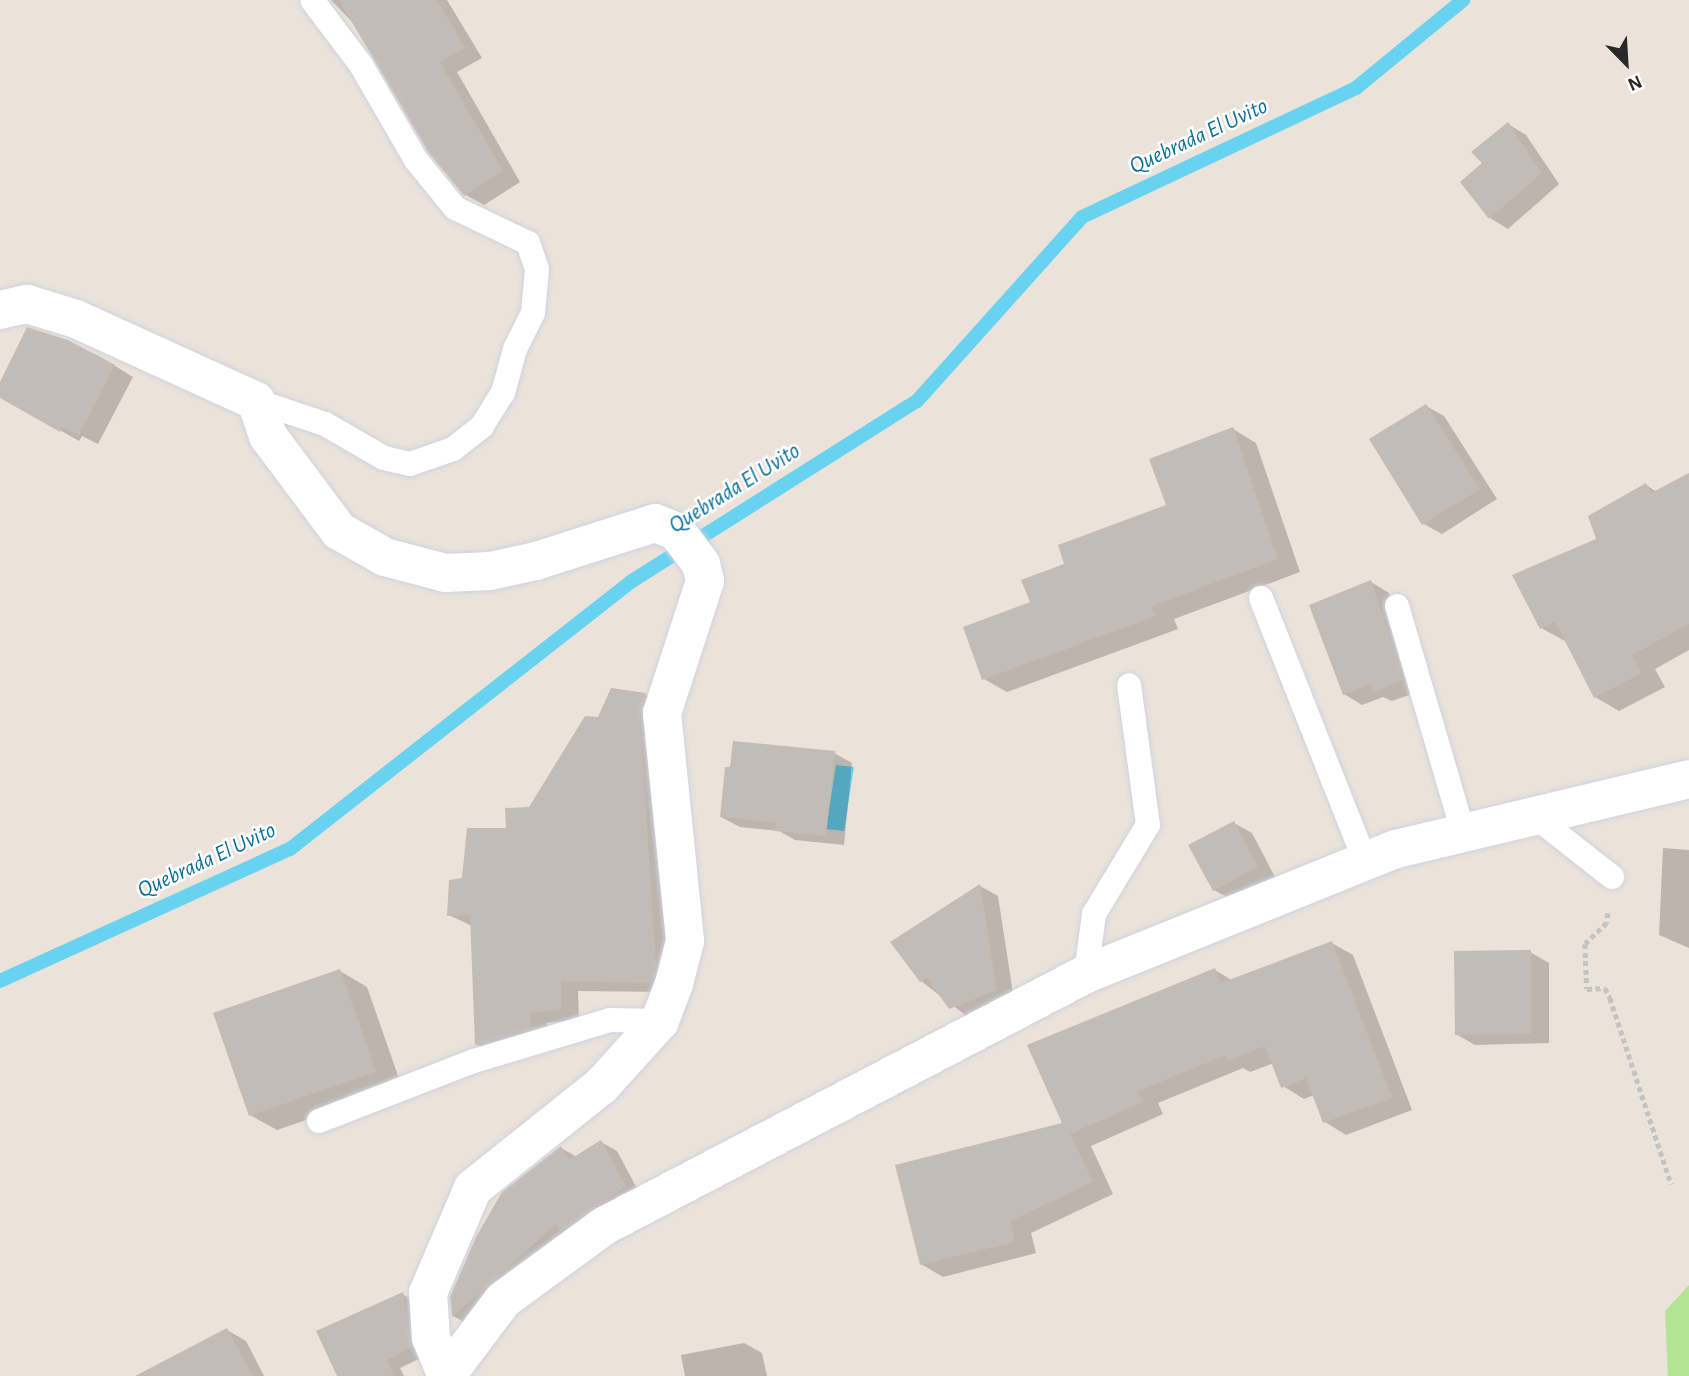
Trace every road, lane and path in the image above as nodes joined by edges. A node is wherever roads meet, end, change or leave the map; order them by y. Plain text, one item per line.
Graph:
1 (312, 0) edge
2 (0, 310) edge
3 (256, 401) junction
4 (1261, 598) dead end
5 (1397, 606) dead end
6 (1129, 685) dead end
7 (1689, 779) edge
8 (1532, 814) junction
9 (1464, 832) junction
10 (1364, 861) junction
11 (1612, 877) joint
12 (1086, 974) junction
13 (660, 1021) junction
14 (319, 1121) dead end
15 (1671, 1184) dead end
16 (447, 1376) edge

1 - 3 lane
2 - 3 street
3 - 13 street
4 - 10 lane
5 - 9 lane
6 - 12 lane
7 - 8 street
8 - 9 street
8 - 11 lane
9 - 10 street
10 - 12 street
11 - 15 path
12 - 16 street
13 - 14 lane
13 - 16 street

